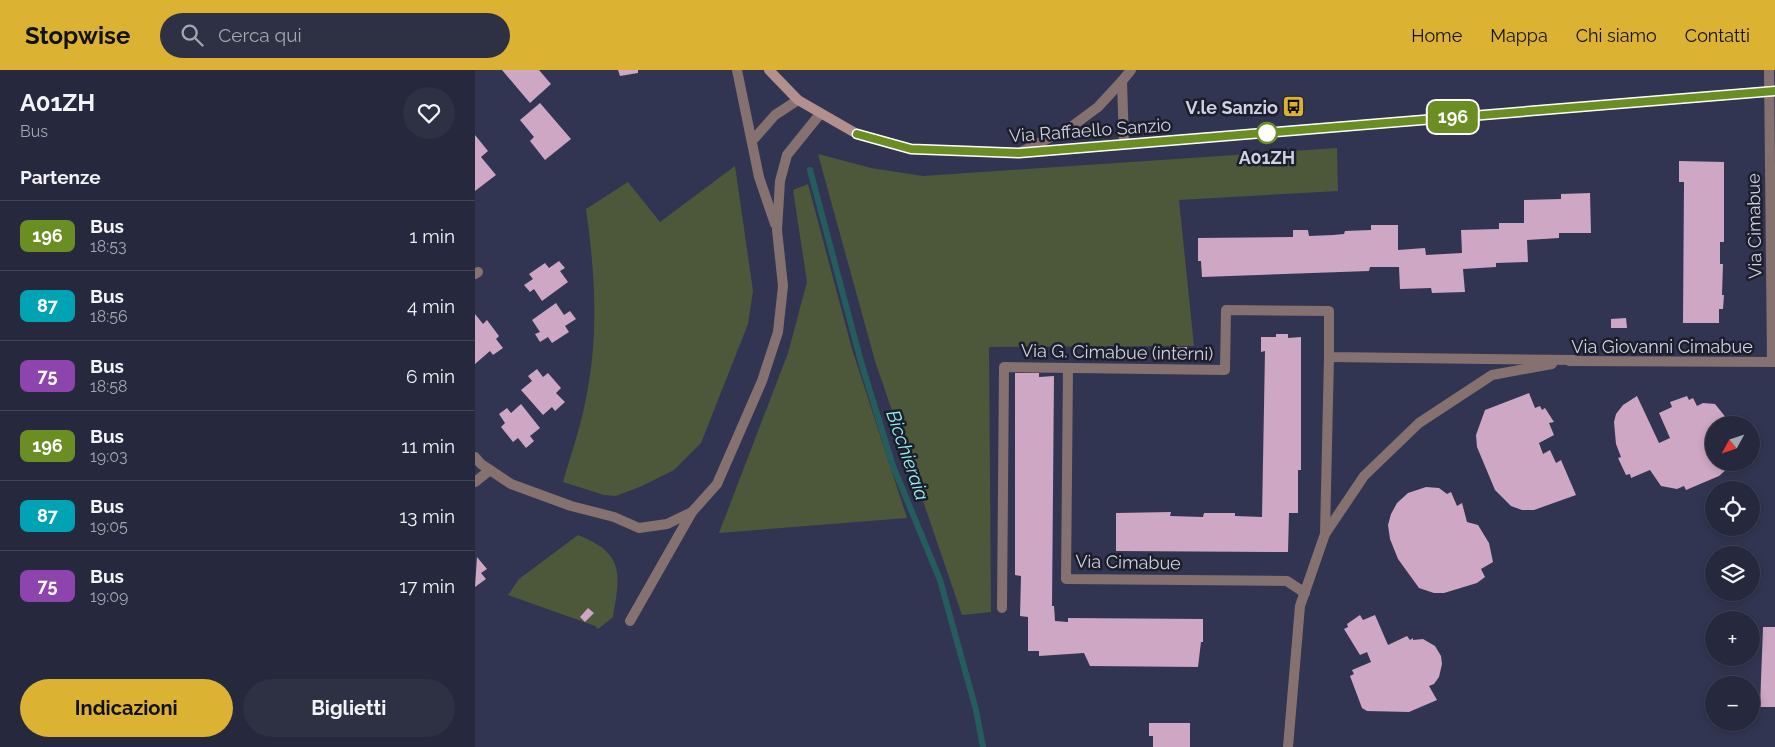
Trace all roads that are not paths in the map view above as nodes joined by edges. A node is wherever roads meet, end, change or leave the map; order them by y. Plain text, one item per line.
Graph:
1 (737, 70) edge
2 (769, 70) edge
3 (1131, 70) edge
4 (1769, 70) edge
5 (1122, 81) junction
6 (1772, 91) edge
7 (798, 100) junction
8 (820, 114) junction
9 (752, 140) junction
10 (1124, 144) junction
11 (1019, 153) junction
12 (777, 230) junction
13 (1329, 357) junction
14 (1575, 360) junction
15 (1774, 362) edge
16 (1069, 368) junction
17 (475, 457) edge
18 (490, 470) junction
19 (475, 482) edge
20 (692, 512) junction
21 (1325, 534) junction
22 (1305, 593) junction
23 (1002, 608) dead end
24 (630, 621) dead end
25 (1288, 747) edge

1 - 9 street
2 - 7 main road, Via Raffaello Sanzio
3 - 5 street
4 - 6 street, Via Cimabue
5 - 10 street
5 - 11 street
6 - 10 main road, Via Raffaello Sanzio
6 - 15 street, Via Cimabue
7 - 8 main road, Via Raffaello Sanzio
7 - 9 street
8 - 11 main road, Via Raffaello Sanzio
8 - 12 street
9 - 12 street
10 - 11 main road, Via Raffaello Sanzio
12 - 20 street
13 - 14 street
13 - 16 street, Via G. Cimabue (interni)
13 - 21 street
14 - 15 street, Via Giovanni Cimabue
14 - 21 street, Via Giovanni Cimabue
16 - 22 street, Via Cimabue
16 - 23 street, Via G. Cimabue (interni)
17 - 18 street
18 - 19 street
18 - 20 street
20 - 24 street
21 - 22 street, Via Giovanni Cimabue
22 - 25 street, Via Giovanni Cimabue

